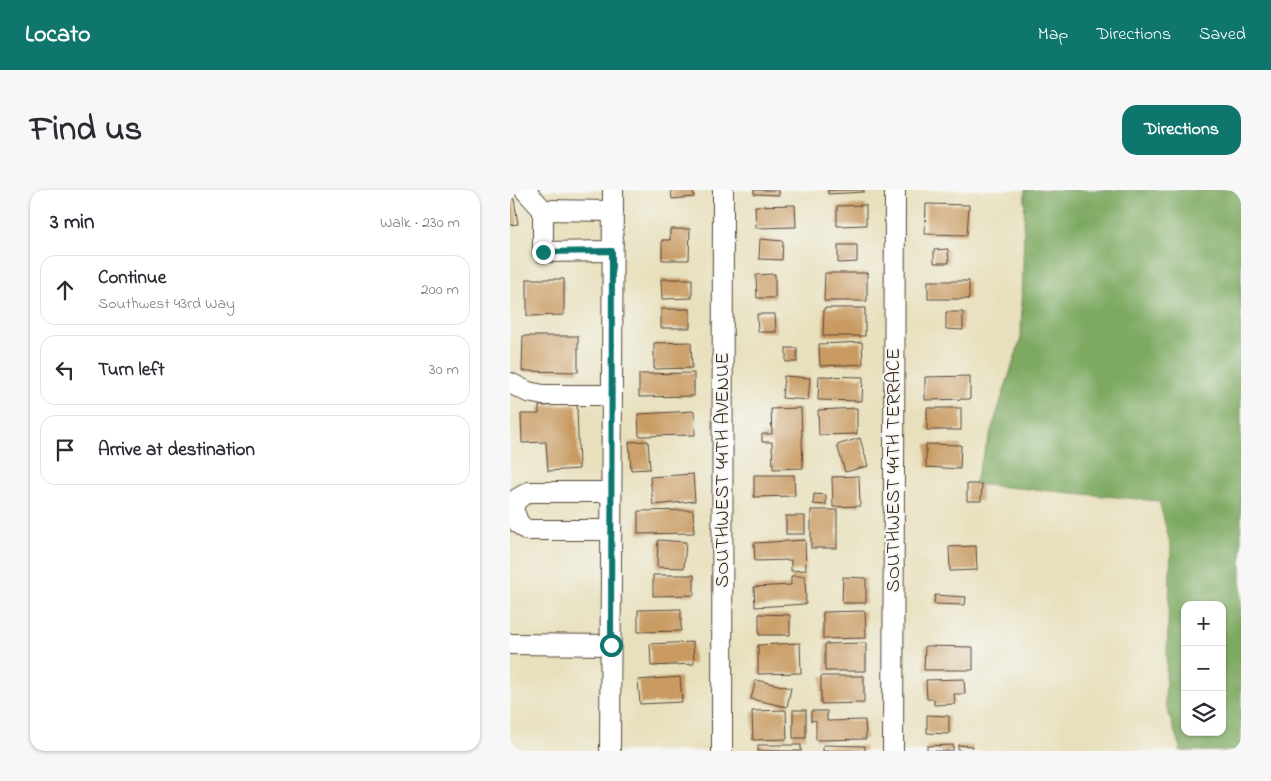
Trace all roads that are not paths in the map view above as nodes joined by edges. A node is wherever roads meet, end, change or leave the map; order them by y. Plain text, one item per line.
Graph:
1 (525, 190) edge
2 (613, 190) edge
3 (723, 190) edge
4 (895, 190) edge
5 (543, 210) junction
6 (612, 211) junction
7 (612, 251) junction
8 (510, 383) edge
9 (612, 395) junction
10 (611, 492) junction
11 (611, 530) junction
12 (510, 644) edge
13 (611, 645) junction
14 (610, 751) edge
15 (722, 751) edge
16 (893, 751) edge

1 - 5 street
2 - 6 street
3 - 15 street, SOUTHWEST 44TH AVENUE
4 - 16 street, SOUTHWEST 44TH TERRACE
5 - 6 street
5 - 7 street
6 - 7 street
7 - 9 street
8 - 9 street
9 - 10 street
10 - 11 street
10 - 11 street
11 - 13 street
12 - 13 street
13 - 14 street

